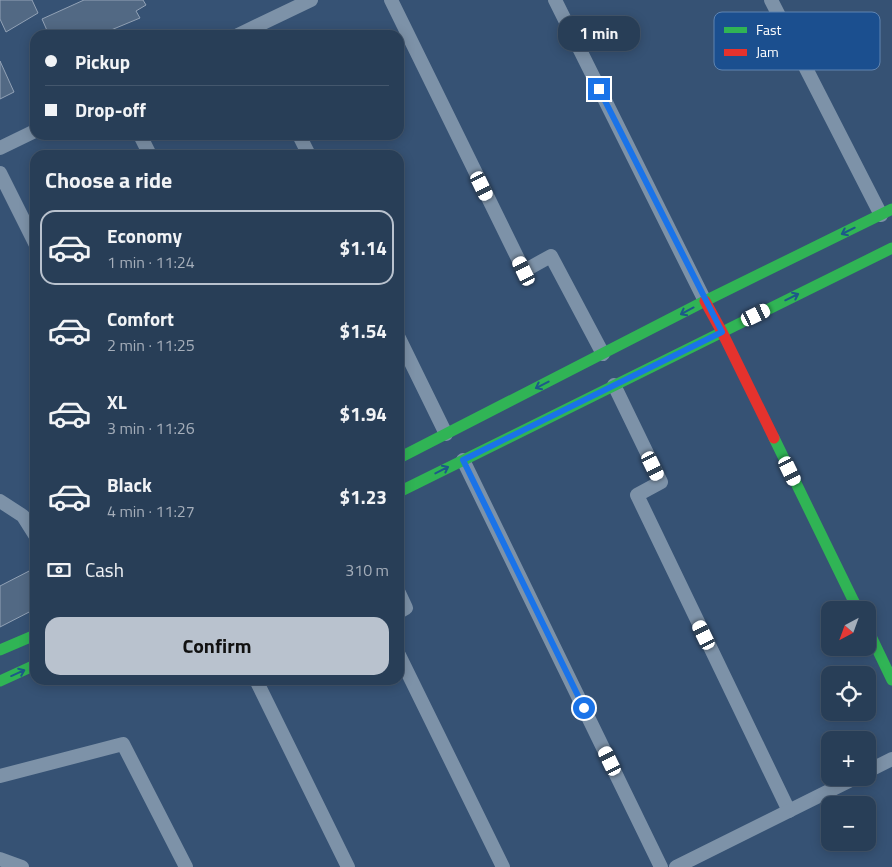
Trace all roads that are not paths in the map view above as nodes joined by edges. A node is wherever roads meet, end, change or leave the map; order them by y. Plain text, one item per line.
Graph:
1 (311, 0) edge
2 (391, 0) edge
3 (555, 0) edge
4 (771, 0) edge
5 (778, 12) edge
6 (253, 30) edge
7 (809, 70) edge
8 (30, 133) edge
9 (0, 148) edge
10 (0, 173) edge
11 (887, 212) edge
12 (30, 233) edge
13 (892, 248) edge
14 (705, 301) junction
15 (722, 332) junction
16 (404, 348) edge
17 (603, 354) junction
18 (614, 385) junction
19 (446, 434) junction
20 (404, 455) edge
21 (463, 460) junction
22 (404, 490) edge
23 (0, 501) edge
24 (30, 527) edge
25 (854, 601) edge
26 (30, 637) edge
27 (876, 647) edge
28 (0, 650) edge
29 (404, 665) edge
30 (30, 667) edge
31 (892, 680) edge
32 (0, 681) edge
33 (258, 685) edge
34 (892, 759) edge
35 (876, 768) edge
36 (0, 776) edge
37 (839, 786) edge
38 (789, 811) junction
39 (0, 859) edge
40 (22, 867) edge
41 (186, 867) edge
42 (348, 867) edge
43 (503, 867) edge
44 (661, 867) edge
45 (676, 867) edge

1 - 6 street
2 - 17 street
3 - 14 street
4 - 5 street
7 - 11 street
8 - 9 street
10 - 12 street
11 -> 14 street
15 -> 13 street
14 - 15 street
14 -> 17 street
15 - 18 street
15 - 25 street
16 - 19 street
17 -> 19 street
18 - 21 street
18 - 38 street
19 - 20 street
22 -> 21 street
21 - 44 street
23 - 24 street
26 - 28 street
27 - 31 street
29 - 43 street
32 -> 30 street
33 - 42 street
34 - 35 street
36 - 41 street
37 - 38 street
38 - 45 street
39 - 40 street

